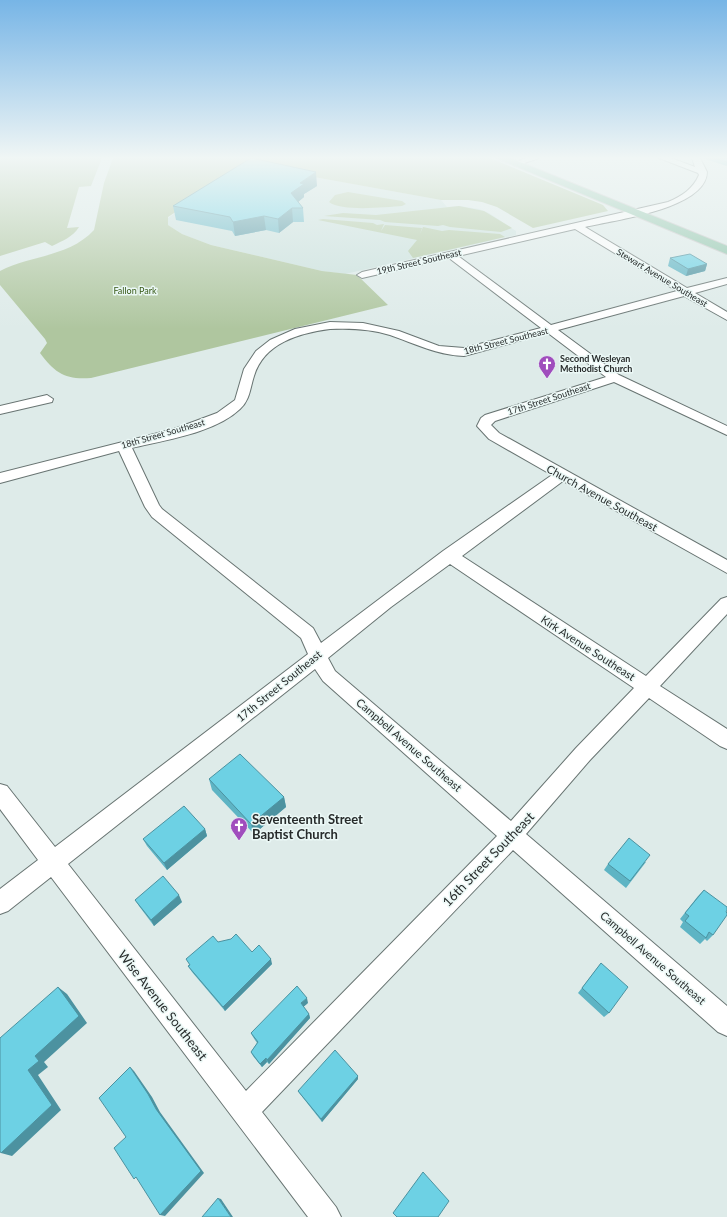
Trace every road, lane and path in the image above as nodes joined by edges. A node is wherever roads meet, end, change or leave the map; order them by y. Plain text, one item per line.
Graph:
1 (626, 215) edge
2 (639, 215) edge
3 (658, 215) edge
4 (577, 226) junction
5 (727, 242) edge
6 (727, 250) edge
7 (451, 254) junction
8 (362, 275) dead end
9 (727, 281) edge
10 (686, 292) junction
11 (727, 317) edge
12 (550, 330) junction
13 (615, 378) junction
14 (47, 399) dead end
15 (0, 410) edge
16 (484, 423) joint
17 (727, 431) edge
18 (124, 446) junction
19 (562, 475) junction
20 (0, 478) edge
21 (449, 556) junction
22 (727, 567) edge
23 (727, 603) edge
24 (318, 654) junction
25 (648, 687) junction
26 (727, 740) edge
27 (0, 793) edge
28 (512, 835) junction
29 (53, 862) junction
30 (0, 902) edge
31 (727, 1022) edge
32 (245, 1111) junction
33 (326, 1217) edge

1 - 4 street, 19th Street Southeast
2 - 6 main road
3 - 5 main road
4 - 7 street, 19th Street Southeast
4 - 10 street, Stewart Avenue Southeast
7 - 8 street, 19th Street Southeast
7 - 12 street
9 - 10 street, 18th Street Southeast
10 - 11 street, Stewart Avenue Southeast
10 - 12 street, 18th Street Southeast
12 - 13 street
12 - 18 street, 18th Street Southeast
13 - 16 street, 17th Street Southeast
13 - 17 street
14 - 15 street
16 - 19 street, Church Avenue Southeast
18 - 20 street, 18th Street Southeast
18 - 24 street, Campbell Avenue Southeast
19 - 21 street, 17th Street Southeast
19 - 22 street, Church Avenue Southeast
21 - 24 street, 17th Street Southeast
21 - 25 street, Kirk Avenue Southeast
23 - 25 street, 16th Street Southeast
24 - 28 street, Campbell Avenue Southeast
24 - 29 street, 17th Street Southeast
25 - 26 street, Kirk Avenue Southeast
25 - 28 street, 16th Street Southeast
27 - 29 street, Wise Avenue Southeast
28 - 31 street, Campbell Avenue Southeast
28 - 32 street, 16th Street Southeast
29 - 30 street, 17th Street Southeast
29 - 32 street, Wise Avenue Southeast
32 - 33 street, Wise Avenue Southeast

